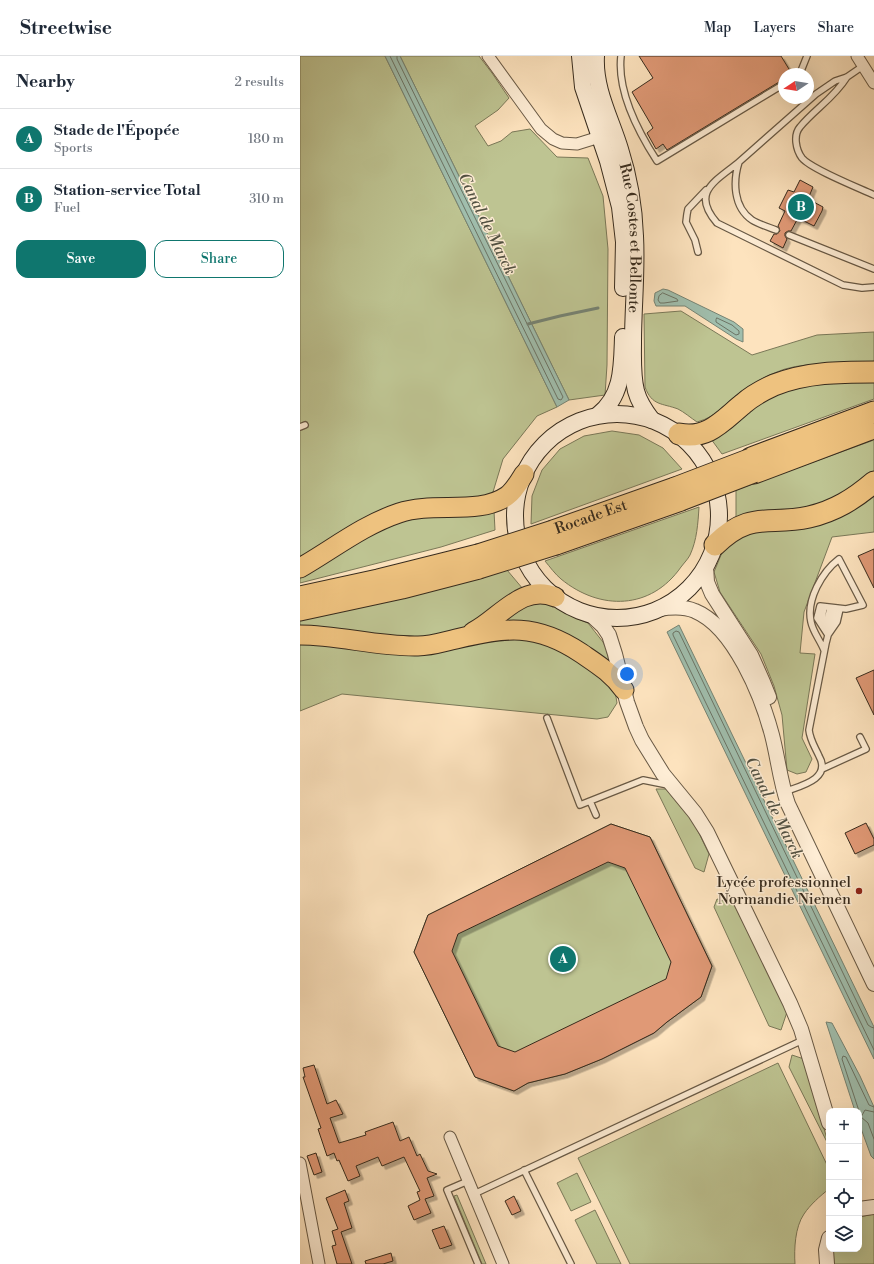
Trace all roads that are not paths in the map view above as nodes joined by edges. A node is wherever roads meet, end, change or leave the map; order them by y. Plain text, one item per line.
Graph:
1 (488, 56) edge
2 (580, 56) edge
3 (596, 56) edge
4 (621, 56) edge
5 (807, 56) edge
6 (857, 56) edge
7 (863, 66) junction
8 (802, 68) edge
9 (847, 78) junction
10 (874, 83) edge
11 (778, 88) edge
12 (608, 135) junction
13 (739, 162) junction
14 (708, 188) junction
15 (874, 194) edge
16 (776, 230) dead end
17 (789, 235) dead end
18 (698, 252) dead end
19 (874, 269) edge
20 (874, 287) edge
21 (874, 372) edge
22 (874, 412) edge
23 (598, 415) junction
24 (652, 420) junction
25 (874, 428) edge
26 (679, 434) junction
27 (753, 466) junction
28 (524, 474) junction
29 (874, 482) edge
30 (715, 545) junction
31 (479, 561) junction
32 (706, 566) junction
33 (300, 568) edge
34 (300, 596) edge
35 (555, 597) junction
36 (832, 608) junction
37 (659, 609) junction
38 (300, 611) edge
39 (590, 614) junction
40 (300, 635) edge
41 (828, 635) junction
42 (457, 639) junction
43 (824, 650) junction
44 (624, 690) junction
45 (547, 718) dead end
46 (860, 737) dead end
47 (822, 769) junction
48 (779, 770) junction
49 (673, 786) junction
50 (784, 792) junction
51 (590, 801) junction
52 (596, 815) dead end
53 (874, 984) edge
54 (804, 1039) junction
55 (826, 1113) edge
56 (450, 1137) dead end
57 (300, 1163) edge
58 (524, 1170) junction
59 (468, 1181) junction
60 (474, 1194) junction
61 (303, 1199) edge
62 (874, 1207) edge
63 (862, 1209) edge
64 (826, 1252) edge
65 (319, 1264) edge
66 (478, 1264) edge
67 (503, 1264) edge
68 (571, 1264) edge
69 (827, 1264) edge

1 - 12 street
2 - 12 main road, Rue Costes et Bellonte
3 - 12 main road, Rue Costes et Bellonte
4 - 11 lane
5 - 8 lane
6 - 7 street
7 - 9 lane
7 - 10 street
9 - 13 lane
9 - 15 lane
12 - 23 main road, Rue Costes et Bellonte
12 - 24 main road, Rue Costes et Bellonte
13 - 14 lane
13 - 16 lane
14 - 18 lane
14 - 20 lane
17 - 19 lane
21 - 26 highway
22 - 27 highway, Rocade Est
23 - 24 main road
23 - 28 main road
24 - 26 main road
25 - 27 highway, Rocade Est
26 - 30 main road
27 - 31 highway, Rocade Est, bridge
28 - 33 highway
28 - 35 main road
29 - 30 highway
30 - 32 main road
31 - 34 highway, Rocade Est
31 - 38 highway, Rocade Est
32 - 37 main road
32 - 48 street
35 - 39 main road
35 - 42 highway
36 - 41 lane
36 - 41 lane
36 - 41 lane
36 - 43 lane
37 - 39 main road
37 - 48 street
39 - 44 street
40 - 42 highway
41 - 43 lane
42 - 44 highway
43 - 47 lane
44 - 49 street
45 - 51 lane
46 - 47 lane
47 - 50 lane
48 - 50 street
49 - 51 lane
49 - 54 street
50 - 53 street
51 - 52 lane
54 - 55 street
54 - 58 lane
56 - 59 street
57 - 61 street
58 - 60 lane
58 - 68 lane
59 - 60 street
59 - 66 lane
60 - 67 street
61 - 65 street
62 - 63 street
64 - 69 street

